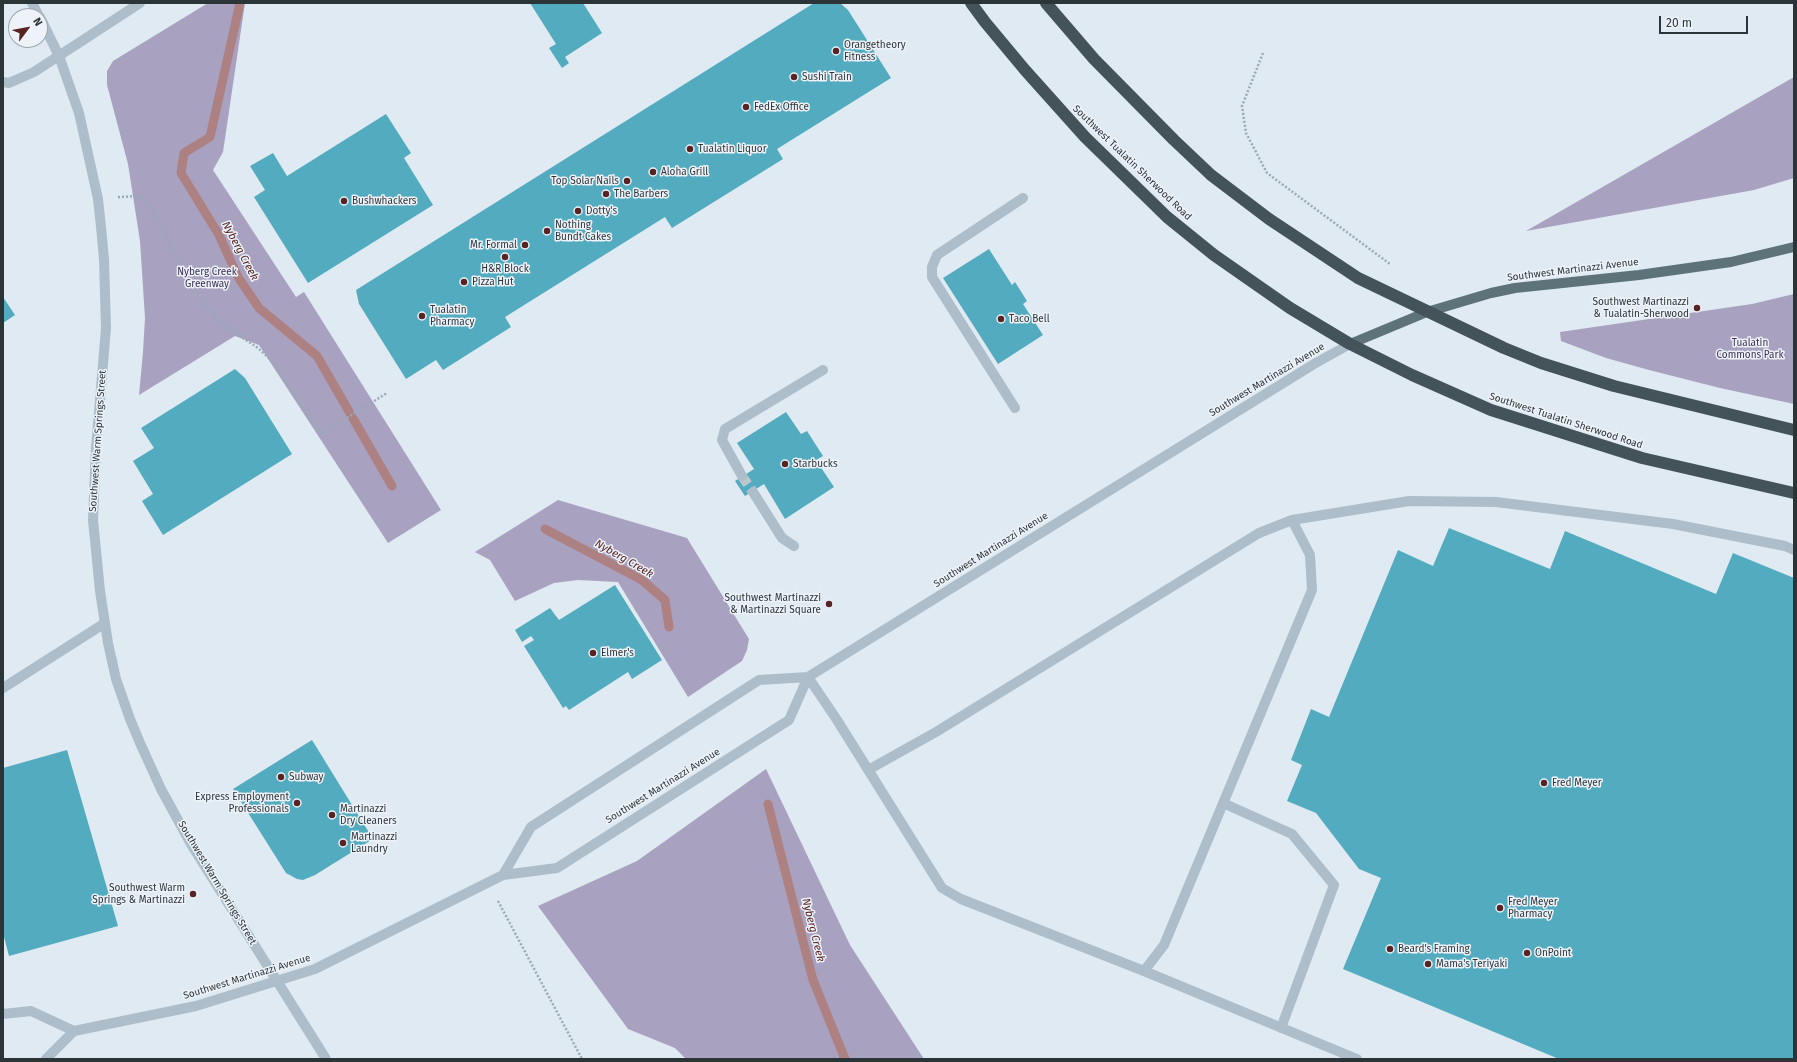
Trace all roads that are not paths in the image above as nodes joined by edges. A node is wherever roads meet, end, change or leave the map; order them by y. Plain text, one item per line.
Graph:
1 (140, 3) edge
2 (971, 3) edge
3 (1046, 3) edge
4 (48, 33) edge
5 (59, 56) junction
6 (3, 82) edge
7 (1023, 198) dead end
8 (1794, 247) edge
9 (1427, 312) junction
10 (1350, 344) junction
11 (823, 370) dead end
12 (1015, 408) dead end
13 (1794, 430) edge
14 (742, 476) tunnel mouth
15 (753, 492) tunnel mouth
16 (1794, 493) edge
17 (1292, 520) junction
18 (794, 546) dead end
19 (1794, 550) edge
20 (105, 623) junction
21 (808, 678) junction
22 (3, 688) edge
23 (868, 770) junction
24 (1224, 803) junction
25 (503, 875) junction
26 (1144, 971) junction
27 (277, 982) junction
28 (3, 1014) edge
29 (1281, 1028) junction
30 (74, 1031) junction
31 (46, 1059) edge
32 (326, 1059) edge
33 (1357, 1059) edge

1 - 5 street
2 - 10 highway, Southwest Tualatin Sherwood Road
3 - 9 highway
4 - 5 street, Southwest Warm Springs Street
5 - 6 street
5 - 20 street, Southwest Warm Springs Street
7 - 12 street
8 - 9 main road, Southwest Martinazzi Avenue
9 - 10 main road, Southwest Martinazzi Avenue
9 - 13 highway
10 - 16 highway, Southwest Tualatin Sherwood Road
10 - 21 street, Southwest Martinazzi Avenue
11 - 14 street
15 - 18 street
17 - 19 street
17 - 23 street
17 - 24 street
20 - 22 street
20 - 27 street, Southwest Warm Springs Street
21 - 23 street
21 - 25 street, Southwest Martinazzi Avenue
21 - 25 street, Southwest Martinazzi Avenue
23 - 26 street
24 - 26 street
24 - 29 street
25 - 27 street, Southwest Martinazzi Avenue
26 - 29 street
27 - 30 street, Southwest Martinazzi Avenue
27 - 32 street, Southwest Warm Springs Street
28 - 30 street
29 - 33 street
30 - 31 street

